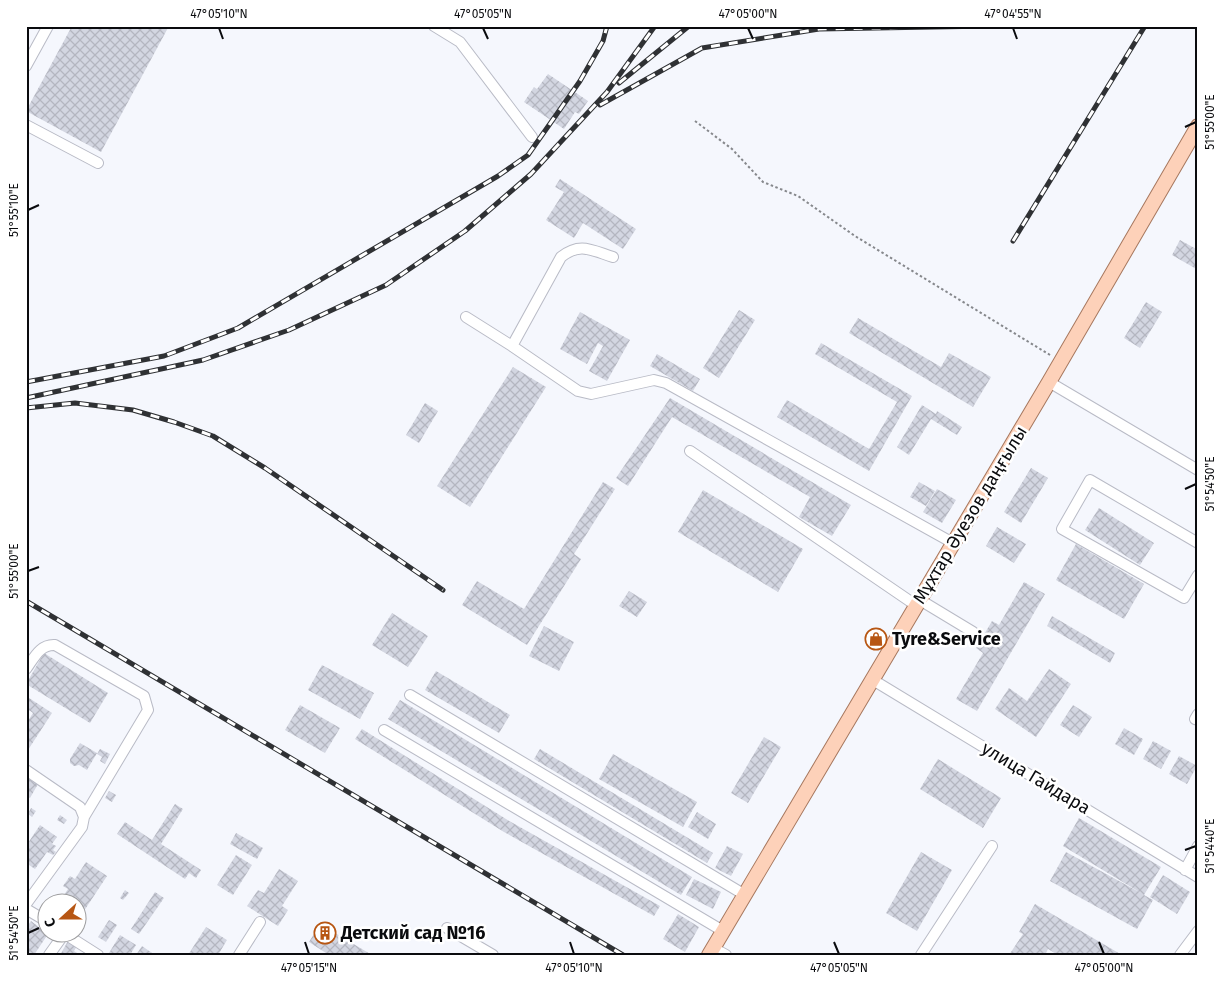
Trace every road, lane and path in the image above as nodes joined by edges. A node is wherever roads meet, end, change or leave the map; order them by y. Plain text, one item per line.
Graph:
1 (48, 26) edge
2 (434, 26) edge
3 (26, 66) edge
4 (696, 121) dead end
5 (26, 126) edge
6 (1196, 132) edge
7 (532, 137) dead end
8 (98, 163) dead end
9 (613, 257) dead end
10 (466, 317) dead end
11 (512, 346) junction
12 (1060, 362) junction
13 (1049, 382) junction
14 (690, 451) dead end
15 (1198, 470) edge
16 (1198, 542) edge
17 (954, 543) junction
18 (1198, 575) edge
19 (919, 603) junction
20 (972, 632) dead end
21 (26, 669) edge
22 (873, 680) junction
23 (410, 695) dead end
24 (1198, 714) edge
25 (1198, 720) edge
26 (384, 730) dead end
27 (26, 770) edge
28 (84, 817) junction
29 (992, 846) dead end
30 (1198, 846) edge
31 (1185, 870) junction
32 (1198, 877) edge
33 (744, 895) junction
34 (26, 904) edge
35 (26, 909) edge
36 (38, 916) edge
37 (260, 922) dead end
38 (447, 928) dead end
39 (723, 931) junction
40 (1198, 931) edge
41 (57, 944) edge
42 (80, 944) edge
43 (711, 951) edge
44 (50, 955) edge
45 (98, 955) edge
46 (239, 955) edge
47 (493, 955) edge
48 (726, 955) edge
49 (921, 955) edge
50 (1180, 955) edge

1 - 3 street
2 - 7 street
4 - 12 path
5 - 8 street
6 - 12 main road, Мұхтар Әуезов даңғылы
9 - 11 street
10 - 11 street
11 - 17 street
12 - 13 main road, Мұхтар Әуезов даңғылы
13 - 15 street
13 - 17 main road, Мұхтар Әуезов даңғылы
14 - 19 street
16 - 18 street
17 - 19 main road, Мұхтар Әуезов даңғылы
19 - 20 street
19 - 22 main road, Мұхтар Әуезов даңғылы
21 - 28 street
22 - 31 street, улица Гайдара
22 - 33 main road, Мұхтар Әуезов даңғылы
23 - 33 street
24 - 25 street
26 - 39 street
27 - 28 street
28 - 34 street
29 - 49 street
30 - 31 street
31 - 32 street, улица Гайдара
33 - 39 main road, Мұхтар Әуезов даңғылы
35 - 36 street
37 - 46 street
38 - 47 street
39 - 43 main road, Мұхтар Әуезов даңғылы
40 - 50 street
41 - 44 street
42 - 45 street
43 - 48 street

